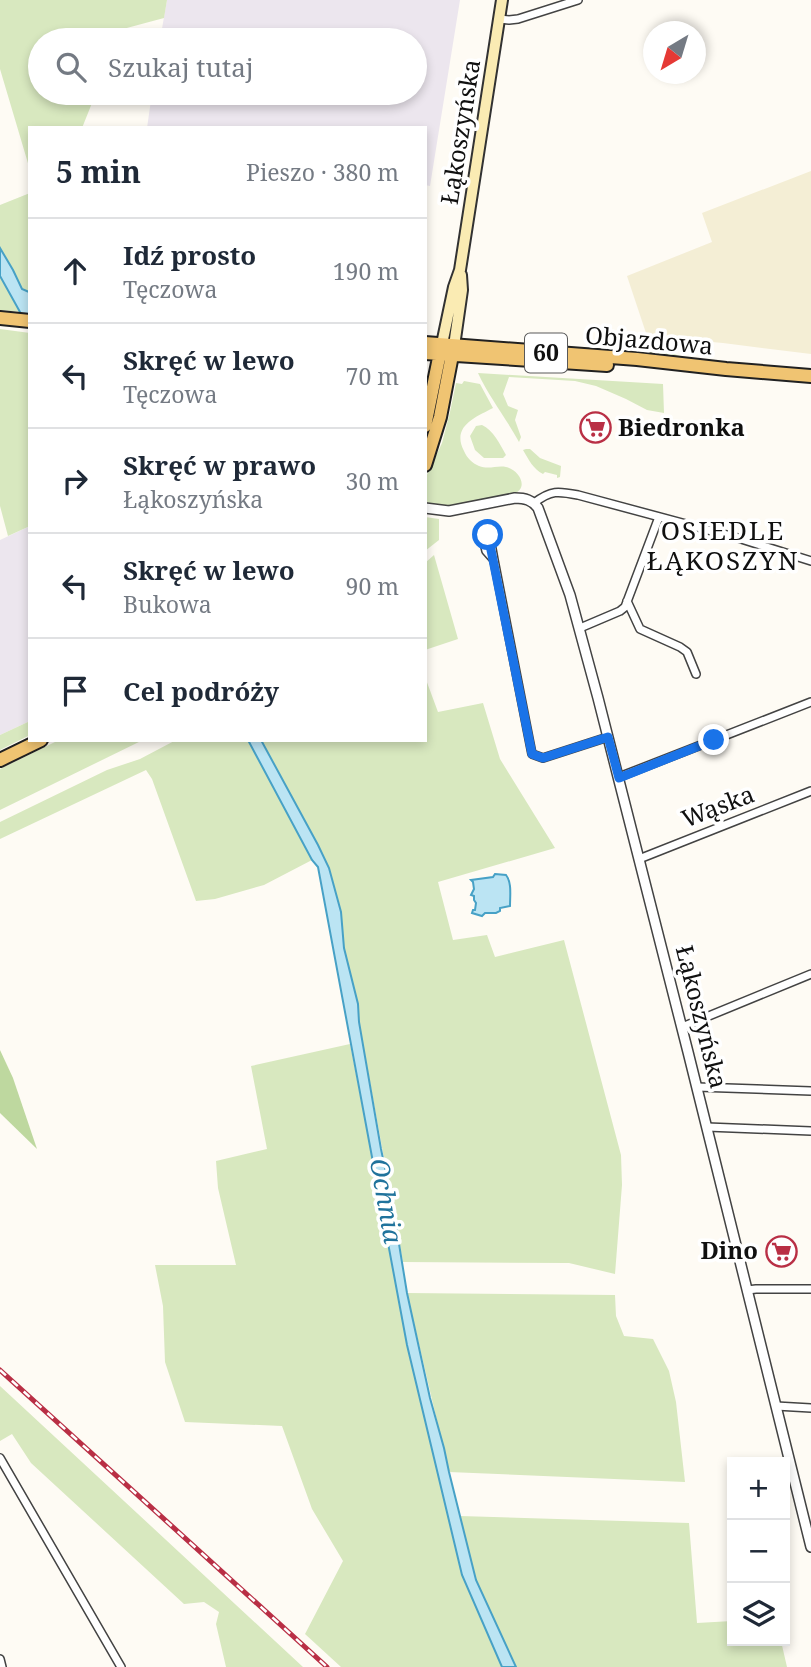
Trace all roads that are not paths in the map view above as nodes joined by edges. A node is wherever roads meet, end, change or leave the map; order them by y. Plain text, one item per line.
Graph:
1 (502, 0) edge
2 (579, 0) edge
3 (499, 19) junction
4 (3, 319) edge
5 (28, 321) edge
6 (427, 344) edge
7 (447, 350) junction
8 (427, 353) edge
9 (472, 357) junction
10 (427, 360) edge
11 (726, 369) junction
12 (442, 371) junction
13 (811, 376) edge
14 (427, 420) edge
15 (427, 459) edge
16 (534, 503) junction
17 (427, 508) edge
18 (659, 517) junction
19 (494, 560) dead end
20 (811, 561) edge
21 (627, 600) junction
22 (580, 628) junction
23 (696, 674) dead end
24 (811, 702) edge
25 (608, 737) junction
26 (37, 742) edge
27 (0, 760) edge
28 (619, 778) junction
29 (811, 791) edge
30 (639, 859) junction
31 (811, 974) edge
32 (682, 1027) junction
33 (697, 1087) junction
34 (811, 1091) edge
35 (707, 1127) junction
36 (811, 1131) edge
37 (811, 1289) edge
38 (747, 1290) junction
39 (776, 1406) junction
40 (811, 1408) edge
41 (0, 1458) edge
42 (811, 1547) edge
43 (0, 1659) edge
44 (2, 1667) edge
45 (121, 1667) edge

1 - 3 main road, Łąkoszyńska
2 - 3 street
3 - 7 main road, Łąkoszyńska
4 - 5 main road
6 - 7 main road
7 - 8 main road
7 - 9 main road, Objazdowa / 60
7 - 11 main road, Objazdowa / 60
7 - 12 main road
9 - 11 main road, Objazdowa / 60
9 - 12 main road
10 - 12 main road
11 - 13 main road, Objazdowa / 60
12 - 14 main road
12 - 15 main road
16 - 17 street
16 - 18 street
16 - 22 street, Łąkoszyńska
18 - 20 street
18 - 21 street
19 - 25 street
21 - 22 street
21 - 23 street
22 - 25 street, Łąkoszyńska
24 - 28 street
25 - 28 street, Łąkoszyńska
26 - 27 main road
28 - 30 street, Łąkoszyńska
29 - 30 street, Wąska
30 - 32 street, Łąkoszyńska
31 - 32 street
32 - 33 street, Łąkoszyńska
33 - 34 street
33 - 35 street, Łąkoszyńska
35 - 36 street
35 - 38 street, Łąkoszyńska
37 - 38 street
38 - 39 street, Łąkoszyńska
39 - 40 street
39 - 42 street, Łąkoszyńska
41 - 45 street
43 - 44 street

